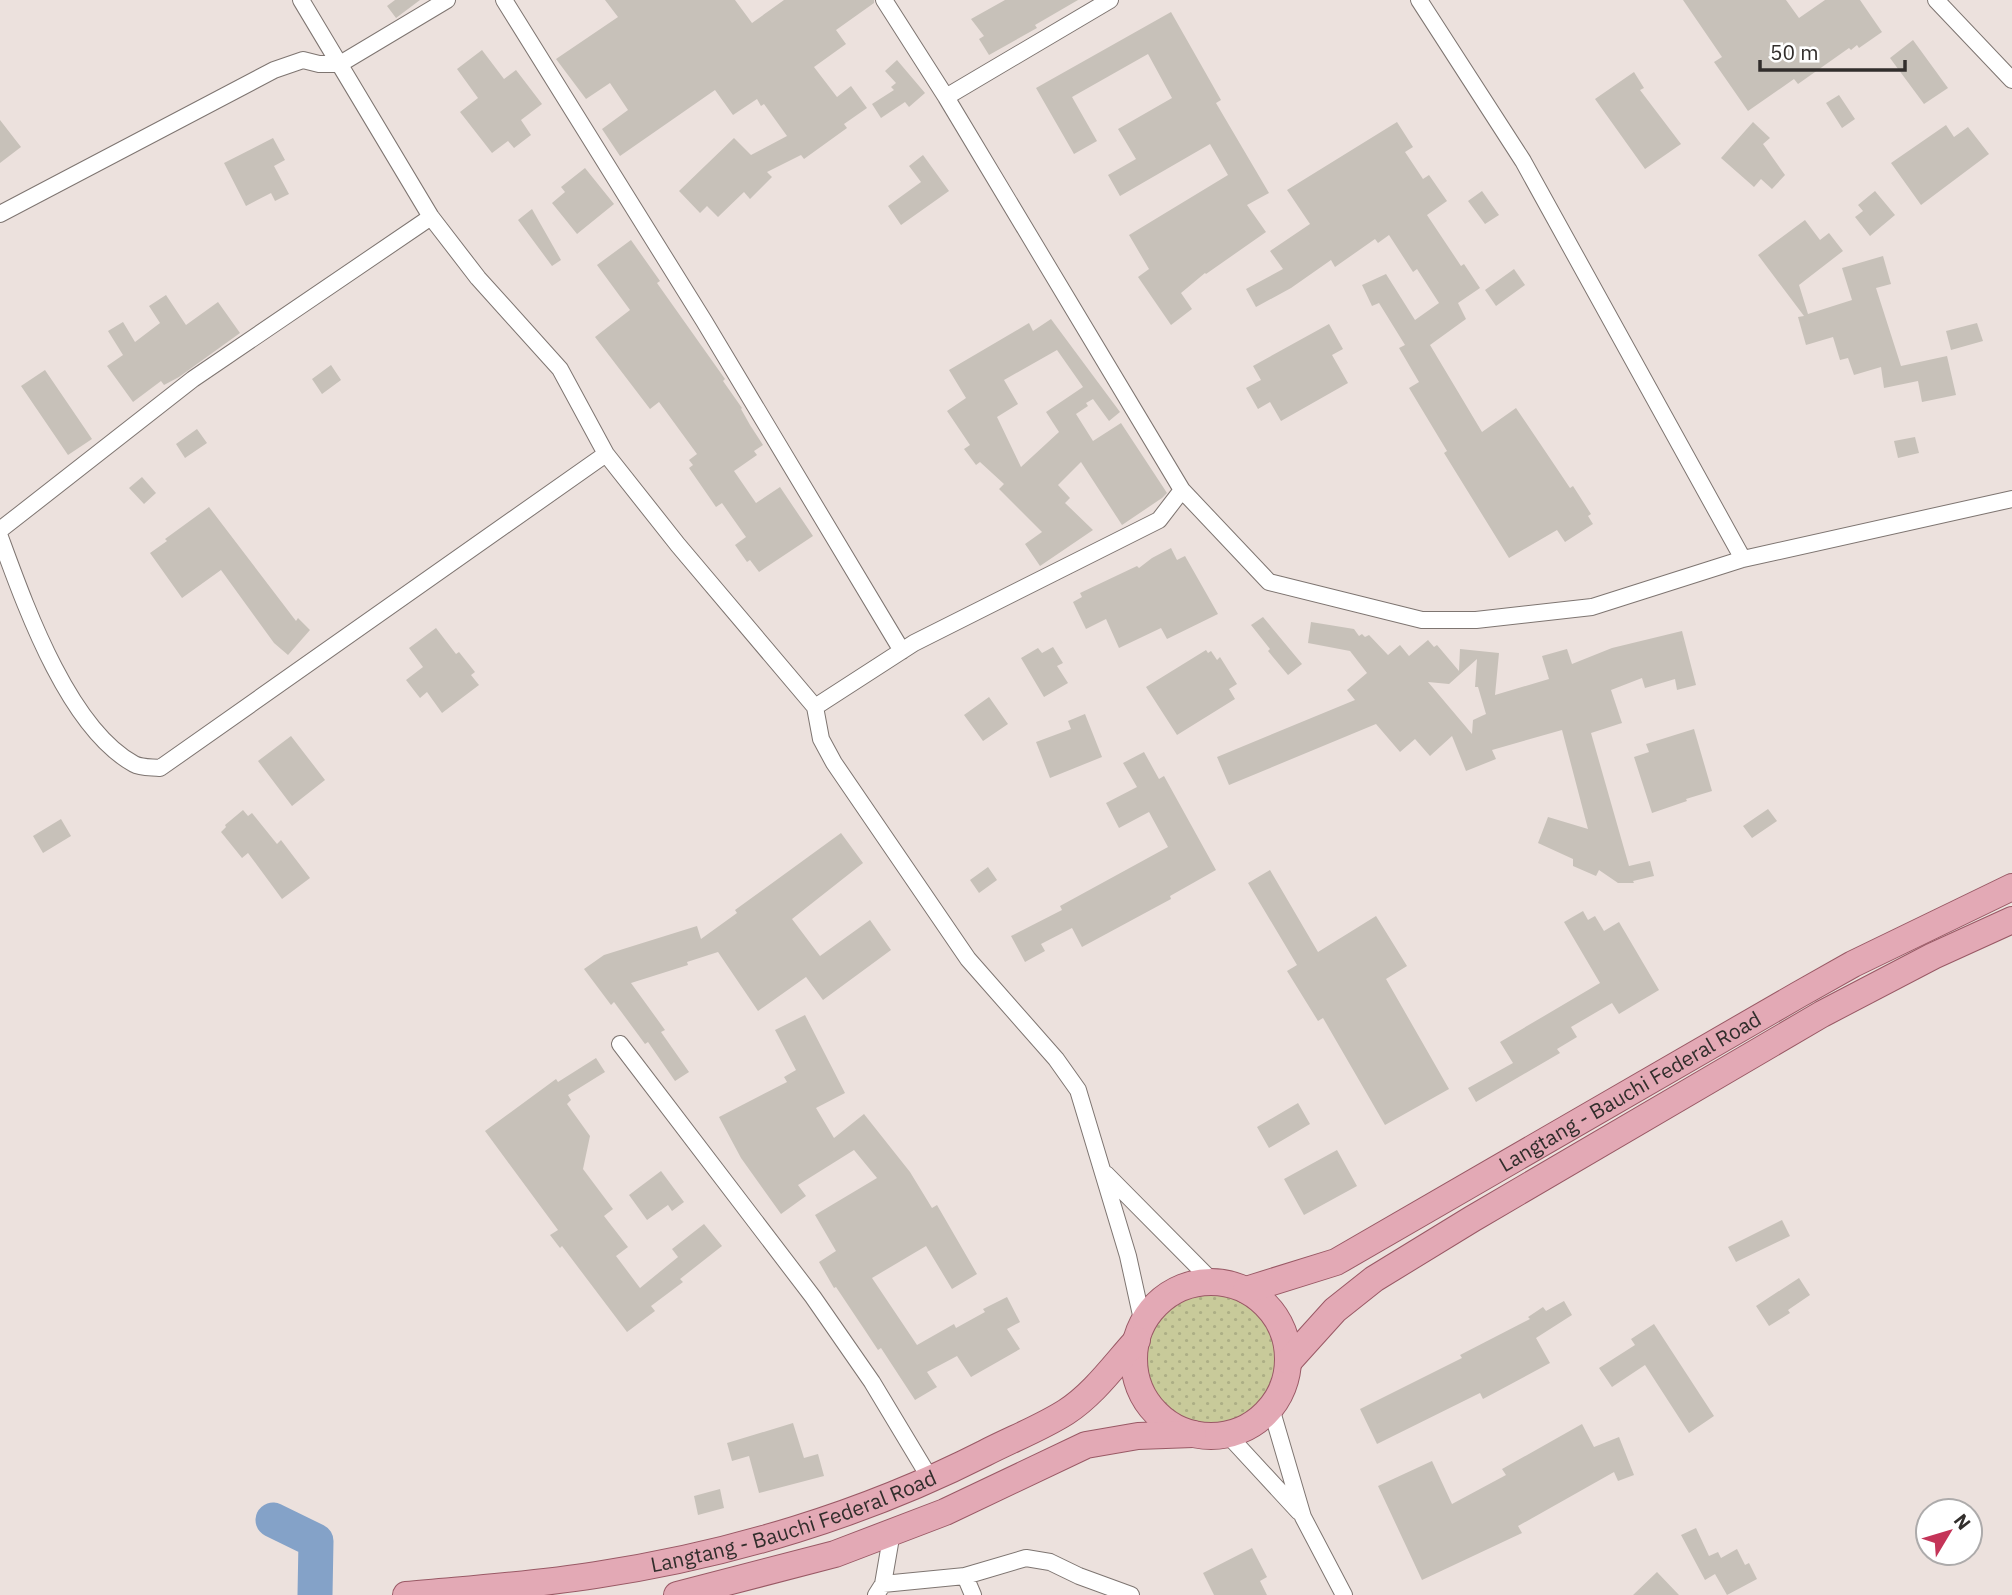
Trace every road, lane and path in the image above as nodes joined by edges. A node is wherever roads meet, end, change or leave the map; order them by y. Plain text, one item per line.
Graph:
1 (301, 0) edge
2 (446, 0) edge
3 (503, 0) edge
4 (884, 0) edge
5 (1110, 0) edge
6 (1419, 0) edge
7 (1936, 0) edge
8 (340, 64) junction
9 (2012, 80) edge
10 (946, 97) junction
11 (0, 214) edge
12 (431, 217) junction
13 (606, 454) junction
14 (1182, 490) junction
15 (2012, 499) edge
16 (0, 530) edge
17 (0, 537) edge
18 (1743, 559) junction
19 (902, 651) junction
20 (815, 707) junction
21 (2012, 887) edge
22 (2012, 919) edge
23 (620, 1045) dead end
24 (1103, 1171) junction
25 (1213, 1282) junction
26 (1246, 1290) junction
27 (1140, 1332) junction
28 (1289, 1361) junction
29 (1270, 1408) junction
30 (1193, 1434) junction
31 (1227, 1434) junction
32 (931, 1480) junction
33 (1303, 1517) junction
34 (892, 1532) junction
35 (965, 1576) junction
36 (880, 1589) edge
37 (1342, 1594) edge
38 (406, 1595) edge
39 (677, 1595) edge
40 (973, 1595) edge
41 (1131, 1595) edge

1 - 8 street
2 - 8 street
3 - 19 street
4 - 10 street
5 - 10 street
6 - 18 street
7 - 9 street
8 - 11 street
8 - 12 street
10 - 14 street
12 - 13 street
12 - 16 street
13 - 17 street
13 - 20 street
14 - 18 street
14 - 19 street
15 - 18 street
19 - 20 street
20 - 24 street
21 - 26 main road, Langtang - Bauchi Federal Road
22 - 28 main road, Langtang - Bauchi Federal Road
23 - 32 street
24 - 25 street
24 - 27 street
25 - 26 main road
25 - 27 main road
26 - 28 main road
27 - 30 main road
27 - 32 main road, Langtang - Bauchi Federal Road
28 - 29 main road
29 - 31 main road
29 - 33 street
30 - 31 main road
30 - 34 main road, Langtang - Bauchi Federal Road
31 - 33 street
32 - 38 main road, Langtang - Bauchi Federal Road
33 - 37 street
34 - 36 street
34 - 39 main road, Langtang - Bauchi Federal Road
35 - 36 street
35 - 40 street
35 - 41 street

